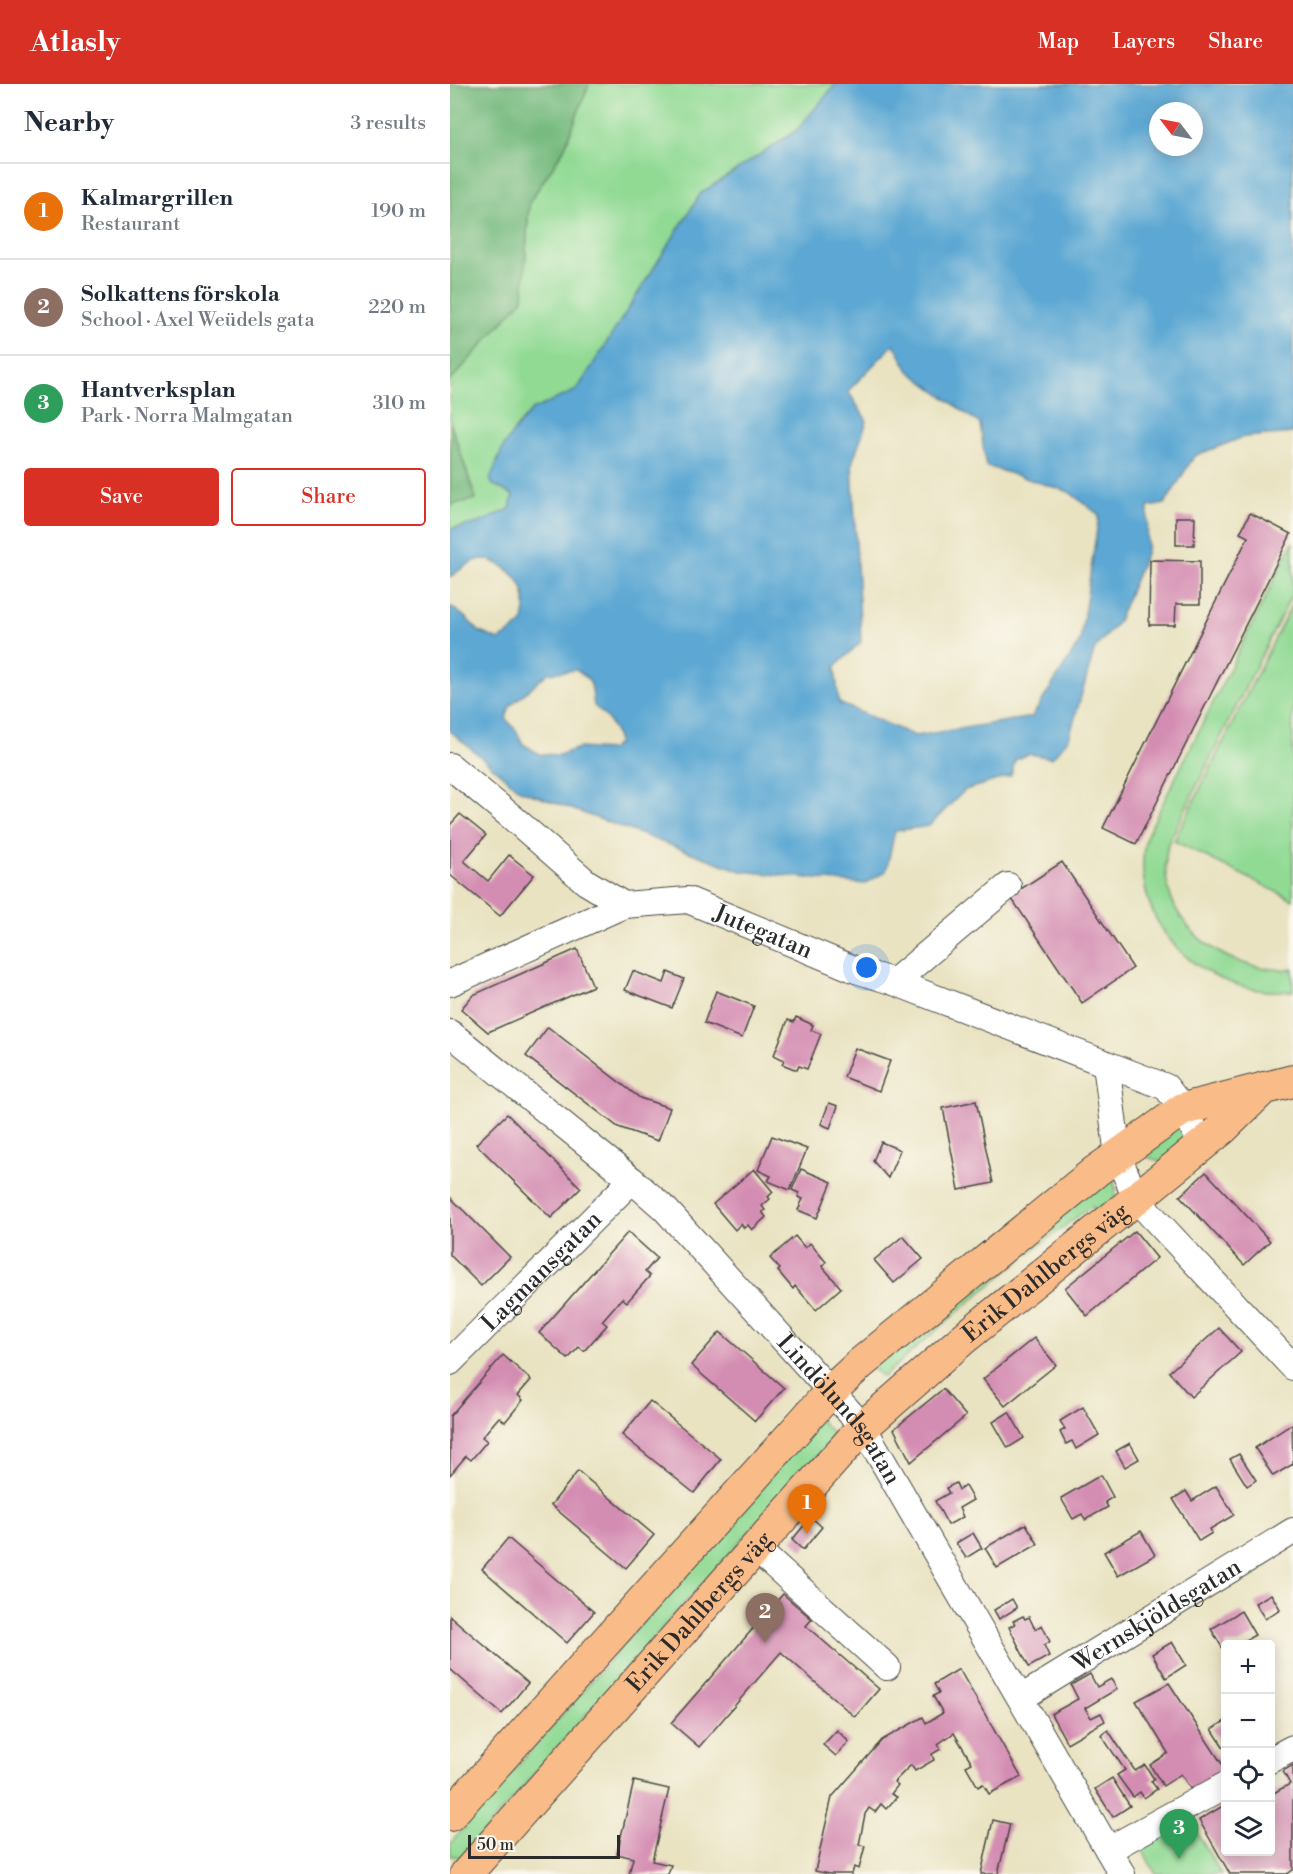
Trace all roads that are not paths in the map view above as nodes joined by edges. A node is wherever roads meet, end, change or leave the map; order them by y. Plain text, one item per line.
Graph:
1 (450, 766) edge
2 (1008, 886) dead end
3 (624, 905) junction
4 (894, 982) junction
5 (450, 983) edge
6 (450, 1033) edge
7 (1106, 1064) junction
8 (1279, 1084) edge
9 (1183, 1109) junction
10 (1202, 1144) junction
11 (1118, 1156) junction
12 (632, 1180) junction
13 (1136, 1199) junction
14 (450, 1362) edge
15 (1293, 1367) edge
16 (831, 1391) junction
17 (863, 1427) junction
18 (1293, 1531) edge
19 (755, 1548) junction
20 (887, 1667) dead end
21 (1021, 1698) junction
22 (1293, 1748) edge
23 (1275, 1757) edge
24 (1221, 1788) edge
25 (450, 1815) edge
26 (1108, 1850) junction
27 (466, 1874) edge
28 (1122, 1874) edge

1 - 3 street
2 - 4 street
3 - 4 street, Jutegatan
3 - 5 street, Jutegatan
4 - 7 street, Jutegatan
6 - 12 street, Lindölundsgatan
7 - 9 street, Jutegatan
7 - 11 street
8 - 9 main road, Erik Dahlbergs väg
8 - 10 main road, Erik Dahlbergs väg
9 - 10 street
9 - 11 main road, Erik Dahlbergs väg
10 - 13 main road, Erik Dahlbergs väg
11 - 13 street, Erik Dahlbergs väg
11 - 16 main road, Erik Dahlbergs väg
12 - 14 street, Lagmansgatan
12 - 16 street, Lindölundsgatan
13 - 15 street
13 - 17 main road, Erik Dahlbergs väg
16 - 17 street, Lindölundsgatan
16 - 25 main road, Erik Dahlbergs väg
17 - 19 main road, Erik Dahlbergs väg
17 - 21 street, Lindölundsgatan
18 - 21 street, Wernskjöldsgatan
19 - 20 street
19 - 27 main road, Erik Dahlbergs väg
21 - 26 street, Lindölundsgatan
22 - 23 street
24 - 26 street
26 - 28 street, Lindölundsgatan

